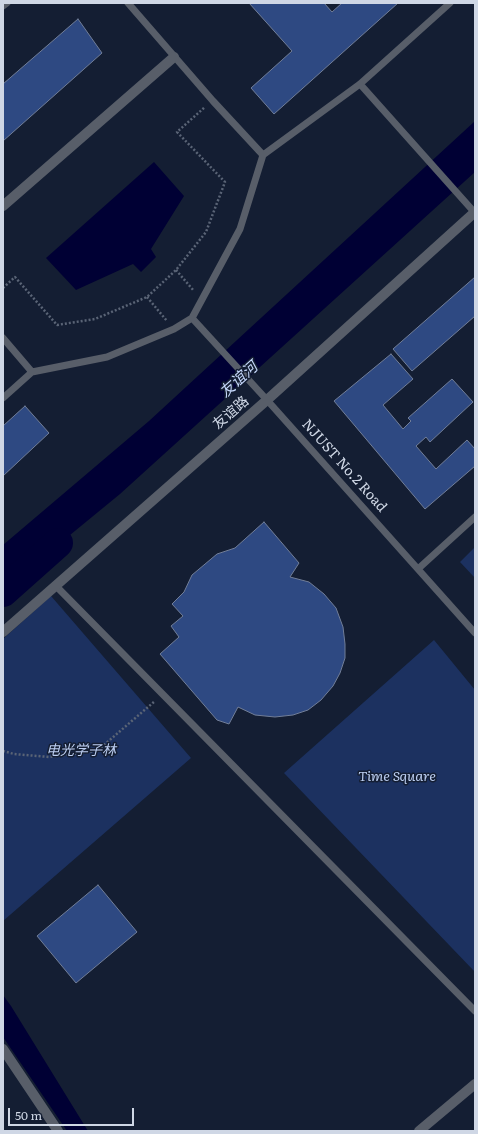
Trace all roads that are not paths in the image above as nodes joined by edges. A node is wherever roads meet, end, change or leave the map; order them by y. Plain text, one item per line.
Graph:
1 (6, 3) edge
2 (128, 3) edge
3 (450, 3) edge
4 (3, 6) edge
5 (174, 57) junction
6 (360, 84) junction
7 (263, 155) junction
8 (3, 206) edge
9 (475, 212) edge
10 (192, 318) junction
11 (3, 338) edge
12 (32, 372) junction
13 (3, 398) edge
14 (267, 400) junction
15 (475, 517) edge
16 (418, 569) junction
17 (56, 586) junction
18 (3, 632) edge
19 (475, 633) edge
20 (475, 1011) edge
21 (3, 1049) edge
22 (475, 1084) edge
23 (58, 1131) edge
24 (419, 1131) edge

1 - 4 lane
2 - 5 lane
3 - 6 lane
5 - 7 lane
5 - 8 street
6 - 7 lane
6 - 9 lane
7 - 10 lane
9 - 14 street, 友谊路
10 - 12 lane
10 - 14 lane, NJUST No.2 Road
11 - 12 lane
12 - 13 lane
14 - 16 lane, NJUST No.2 Road
14 - 17 street, 友谊路
15 - 16 lane
16 - 19 lane, NJUST No.2 Road
17 - 18 street, 友谊路
17 - 20 lane
21 - 23 street
22 - 24 street

